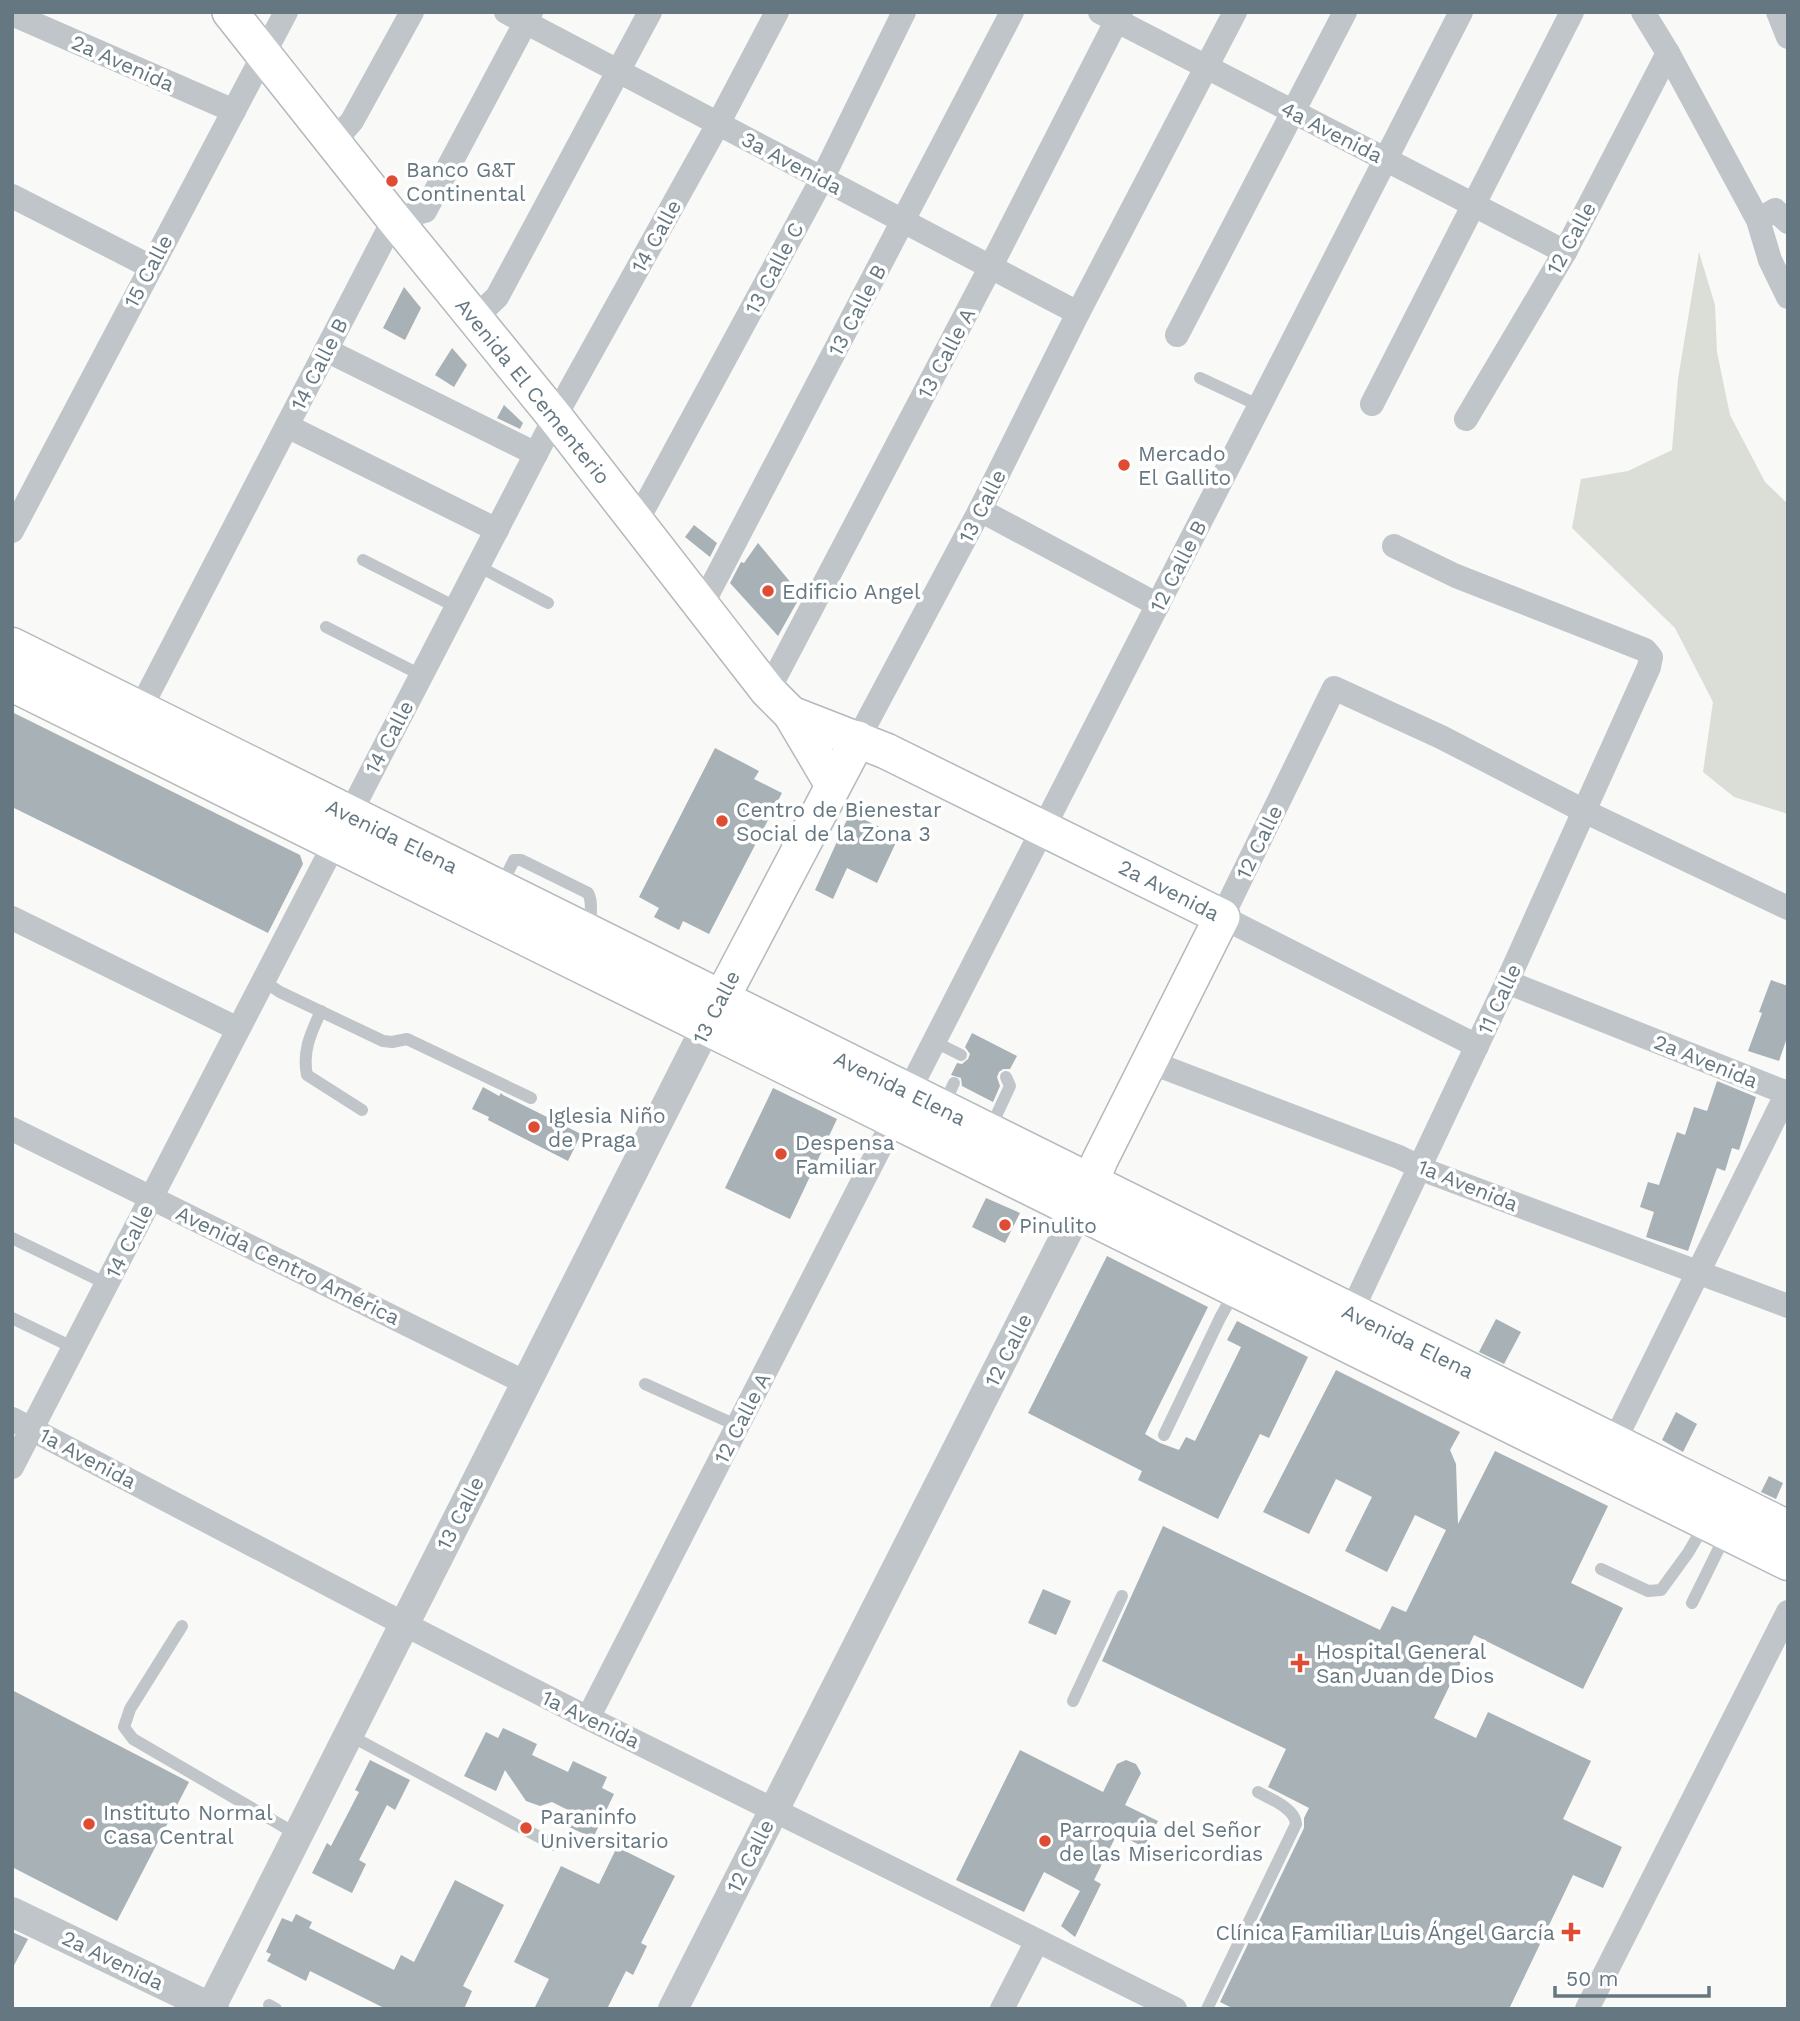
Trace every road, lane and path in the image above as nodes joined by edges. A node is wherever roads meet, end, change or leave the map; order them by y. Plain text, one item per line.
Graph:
1 (230, 12) edge
2 (286, 12) edge
3 (412, 12) edge
4 (650, 12) edge
5 (777, 12) edge
6 (904, 12) edge
7 (1012, 12) edge
8 (1235, 12) edge
9 (1345, 12) edge
10 (1461, 12) edge
11 (1572, 12) edge
12 (1643, 12) edge
13 (1778, 12) edge
14 (12, 14) edge
15 (1113, 15) edge
16 (521, 16) edge
17 (1788, 37) edge
18 (1668, 53) junction
19 (264, 56) junction
20 (1206, 66) junction
21 (618, 72) junction
22 (234, 111) junction
23 (1293, 112) junction
24 (718, 124) junction
25 (333, 143) junction
26 (1385, 160) junction
27 (822, 179) junction
28 (12, 196) edge
29 (1474, 205) junction
30 (394, 219) junction
31 (1758, 220) junction
32 (904, 222) junction
33 (1788, 222) edge
34 (1565, 252) junction
35 (150, 267) junction
36 (990, 268) junction
37 (1788, 297) edge
38 (1078, 313) junction
39 (475, 318) junction
40 (1177, 335) dead end
41 (326, 350) junction
42 (1200, 377) dead end
43 (1372, 404) dead end
44 (1260, 406) junction
45 (555, 418) junction
46 (1466, 419) dead end
47 (287, 426) junction
48 (536, 454) junction
49 (980, 510) junction
50 (637, 522) junction
51 (496, 530) junction
52 (12, 531) edge
53 (1394, 547) dead end
54 (363, 560) dead end
55 (478, 566) junction
56 (548, 603) dead end
57 (1158, 605) junction
58 (456, 607) junction
59 (701, 607) junction
60 (326, 627) dead end
61 (12, 647) edge
62 (421, 675) junction
63 (12, 682) edge
64 (779, 703) junction
65 (133, 724) junction
66 (858, 739) junction
67 (833, 785) junction
68 (1586, 812) junction
69 (1044, 827) junction
70 (341, 829) junction
71 (1788, 908) edge
72 (1222, 917) junction
73 (12, 918) edge
74 (263, 981) junction
75 (1507, 982) junction
76 (321, 1011) junction
77 (714, 1012) junction
78 (238, 1029) junction
79 (935, 1042) junction
80 (1477, 1046) junction
81 (961, 1055) dead end
82 (1150, 1062) junction
83 (1006, 1077) dead end
84 (1787, 1092) edge
85 (531, 1098) dead end
86 (925, 1101) junction
87 (362, 1110) dead end
88 (12, 1129) edge
89 (988, 1132) junction
90 (1421, 1167) junction
91 (1084, 1196) junction
92 (151, 1198) junction
93 (12, 1238) edge
94 (1698, 1272) junction
95 (107, 1284) junction
96 (1237, 1287) junction
97 (1788, 1306) edge
98 (12, 1318) edge
99 (1345, 1325) junction
100 (74, 1348) junction
101 (526, 1382) junction
102 (645, 1384) dead end
103 (22, 1424) edge
104 (738, 1426) junction
105 (1164, 1435) dead end
106 (1607, 1455) junction
107 (12, 1467) edge
108 (1717, 1526) junction
109 (1788, 1530) edge
110 (1788, 1561) edge
111 (1601, 1569) dead end
112 (1122, 1596) dead end
113 (1692, 1603) dead end
114 (1788, 1612) edge
115 (404, 1624) junction
116 (182, 1626) dead end
117 (1073, 1701) dead end
118 (588, 1718) junction
119 (348, 1735) junction
120 (1258, 1792) dead end
121 (774, 1809) junction
122 (298, 1835) junction
123 (554, 1845) dead end
124 (12, 1912) edge
125 (1037, 1941) junction
126 (212, 2008) edge
127 (673, 2009) edge
128 (1002, 2009) edge
129 (1175, 2009) edge
130 (1207, 2009) edge
131 (1587, 2009) edge

1 - 19 main road, Avenida El Cementerio
2 - 19 street, 15 Calle
3 - 25 street
4 - 21 street
5 - 24 street, 14 Calle
6 - 27 street, 13 Calle C
7 - 32 street, 13 Calle B
8 - 20 street, 13 Calle
9 - 23 street
10 - 26 street, 12 Calle B
11 - 29 street
12 - 18 street
13 - 17 street
14 - 22 street, 2a Avenida
15 - 20 street, 4a Avenida
15 - 36 street, 13 Calle A
16 - 21 street, 3a Avenida
16 - 30 street
18 - 31 street
18 - 34 street, 12 Calle
19 - 22 street, 15 Calle
19 - 25 main road, Avenida El Cementerio
20 - 23 street, 4a Avenida
20 - 38 street, 13 Calle
21 - 24 street, 3a Avenida
21 - 39 street
22 - 35 street, 15 Calle
23 - 26 street, 4a Avenida
23 - 40 street
24 - 27 street, 3a Avenida
24 - 45 street, 14 Calle
25 - 30 main road, Avenida El Cementerio
26 - 29 street, 4a Avenida
26 - 44 street, 12 Calle B
27 - 32 street, 3a Avenida
27 - 50 street, 13 Calle C
28 - 35 street
29 - 34 street, 4a Avenida
29 - 43 street
30 - 39 main road, Avenida El Cementerio
30 - 41 street, 14 Calle B
31 - 33 street
31 - 37 street
32 - 36 street, 3a Avenida
32 - 59 street, 13 Calle B
34 - 46 street, 12 Calle
35 - 52 street, 15 Calle
36 - 38 street, 3a Avenida
36 - 64 street, 13 Calle A
38 - 49 street, 13 Calle
39 - 45 main road, Avenida El Cementerio
41 - 47 street, 14 Calle B
41 - 48 street
42 - 44 lane
44 - 57 street, 12 Calle B
45 - 48 street, 14 Calle
45 - 50 main road, Avenida El Cementerio
47 - 51 street
47 - 65 street, 14 Calle B
48 - 51 street, 14 Calle
49 - 57 street
49 - 66 street, 13 Calle
50 - 59 main road, Avenida El Cementerio
51 - 55 street, 14 Calle
53 - 68 street, 11 Calle
54 - 58 lane
55 - 56 lane
55 - 58 street, 14 Calle
57 - 69 street, 12 Calle B
58 - 62 street, 14 Calle
59 - 64 main road, Avenida El Cementerio
60 - 62 lane
61 - 65 main road, Avenida Elena
62 - 70 street, 14 Calle
63 - 65 main road, Avenida Elena
64 - 66 main road
64 - 67 main road, Avenida El Cementerio
65 - 70 main road, Avenida Elena
66 - 67 main road, 13 Calle
66 - 69 main road, 2a Avenida
67 - 77 main road, 13 Calle
68 - 71 street
68 - 72 street, 12 Calle
68 - 75 street, 11 Calle
69 - 72 main road, 2a Avenida
69 - 79 street, 12 Calle B
70 - 74 street, 14 Calle
70 - 77 main road, Avenida Elena
70 - 77 main road, Avenida Elena
72 - 80 street, 2a Avenida
72 - 82 main road, 12 Calle
73 - 78 street
74 - 76 lane
74 - 78 street, 14 Calle
75 - 80 street, 11 Calle
75 - 84 street, 2a Avenida
76 - 85 lane
76 - 87 lane
77 - 86 main road, Avenida Elena
77 - 101 street, 13 Calle
78 - 92 street, 14 Calle
79 - 81 lane
79 - 86 street, 12 Calle B
80 - 90 street, 11 Calle
82 - 90 street, 1a Avenida
82 - 91 main road, 12 Calle
83 - 89 lane
84 - 94 street
86 - 89 main road, Avenida Elena
86 - 91 main road, Avenida Elena
86 - 104 street, 12 Calle A
88 - 92 street, Avenida Centro América
89 - 91 main road, Avenida Elena
90 - 94 street, 1a Avenida
90 - 99 street, 11 Calle
91 - 96 main road, Avenida Elena
91 - 99 main road, Avenida Elena
91 - 121 street, 12 Calle
92 - 95 street, 14 Calle
92 - 101 street, Avenida Centro América
93 - 95 lane
94 - 97 street, 1a Avenida
94 - 106 street
95 - 100 street, 14 Calle
96 - 99 main road, Avenida Elena
96 - 105 lane
98 - 100 lane
99 - 106 main road, Avenida Elena
100 - 103 street, 14 Calle
101 - 115 street, 13 Calle
102 - 104 lane
103 - 107 street, 14 Calle
103 - 115 street, 1a Avenida
104 - 118 street, 12 Calle A
106 - 108 main road, Avenida Elena
106 - 109 main road, Avenida Elena
108 - 110 main road, Avenida Elena
108 - 111 lane
108 - 113 lane
112 - 117 lane
114 - 131 street
115 - 118 street, 1a Avenida
115 - 119 street, 13 Calle
116 - 122 lane
118 - 121 street, 1a Avenida
119 - 122 street, 13 Calle
119 - 123 lane
120 - 130 lane
121 - 125 street, 1a Avenida
121 - 127 street, 12 Calle
122 - 126 street, 13 Calle
124 - 126 street, 2a Avenida
125 - 128 street
125 - 129 street, 1a Avenida

